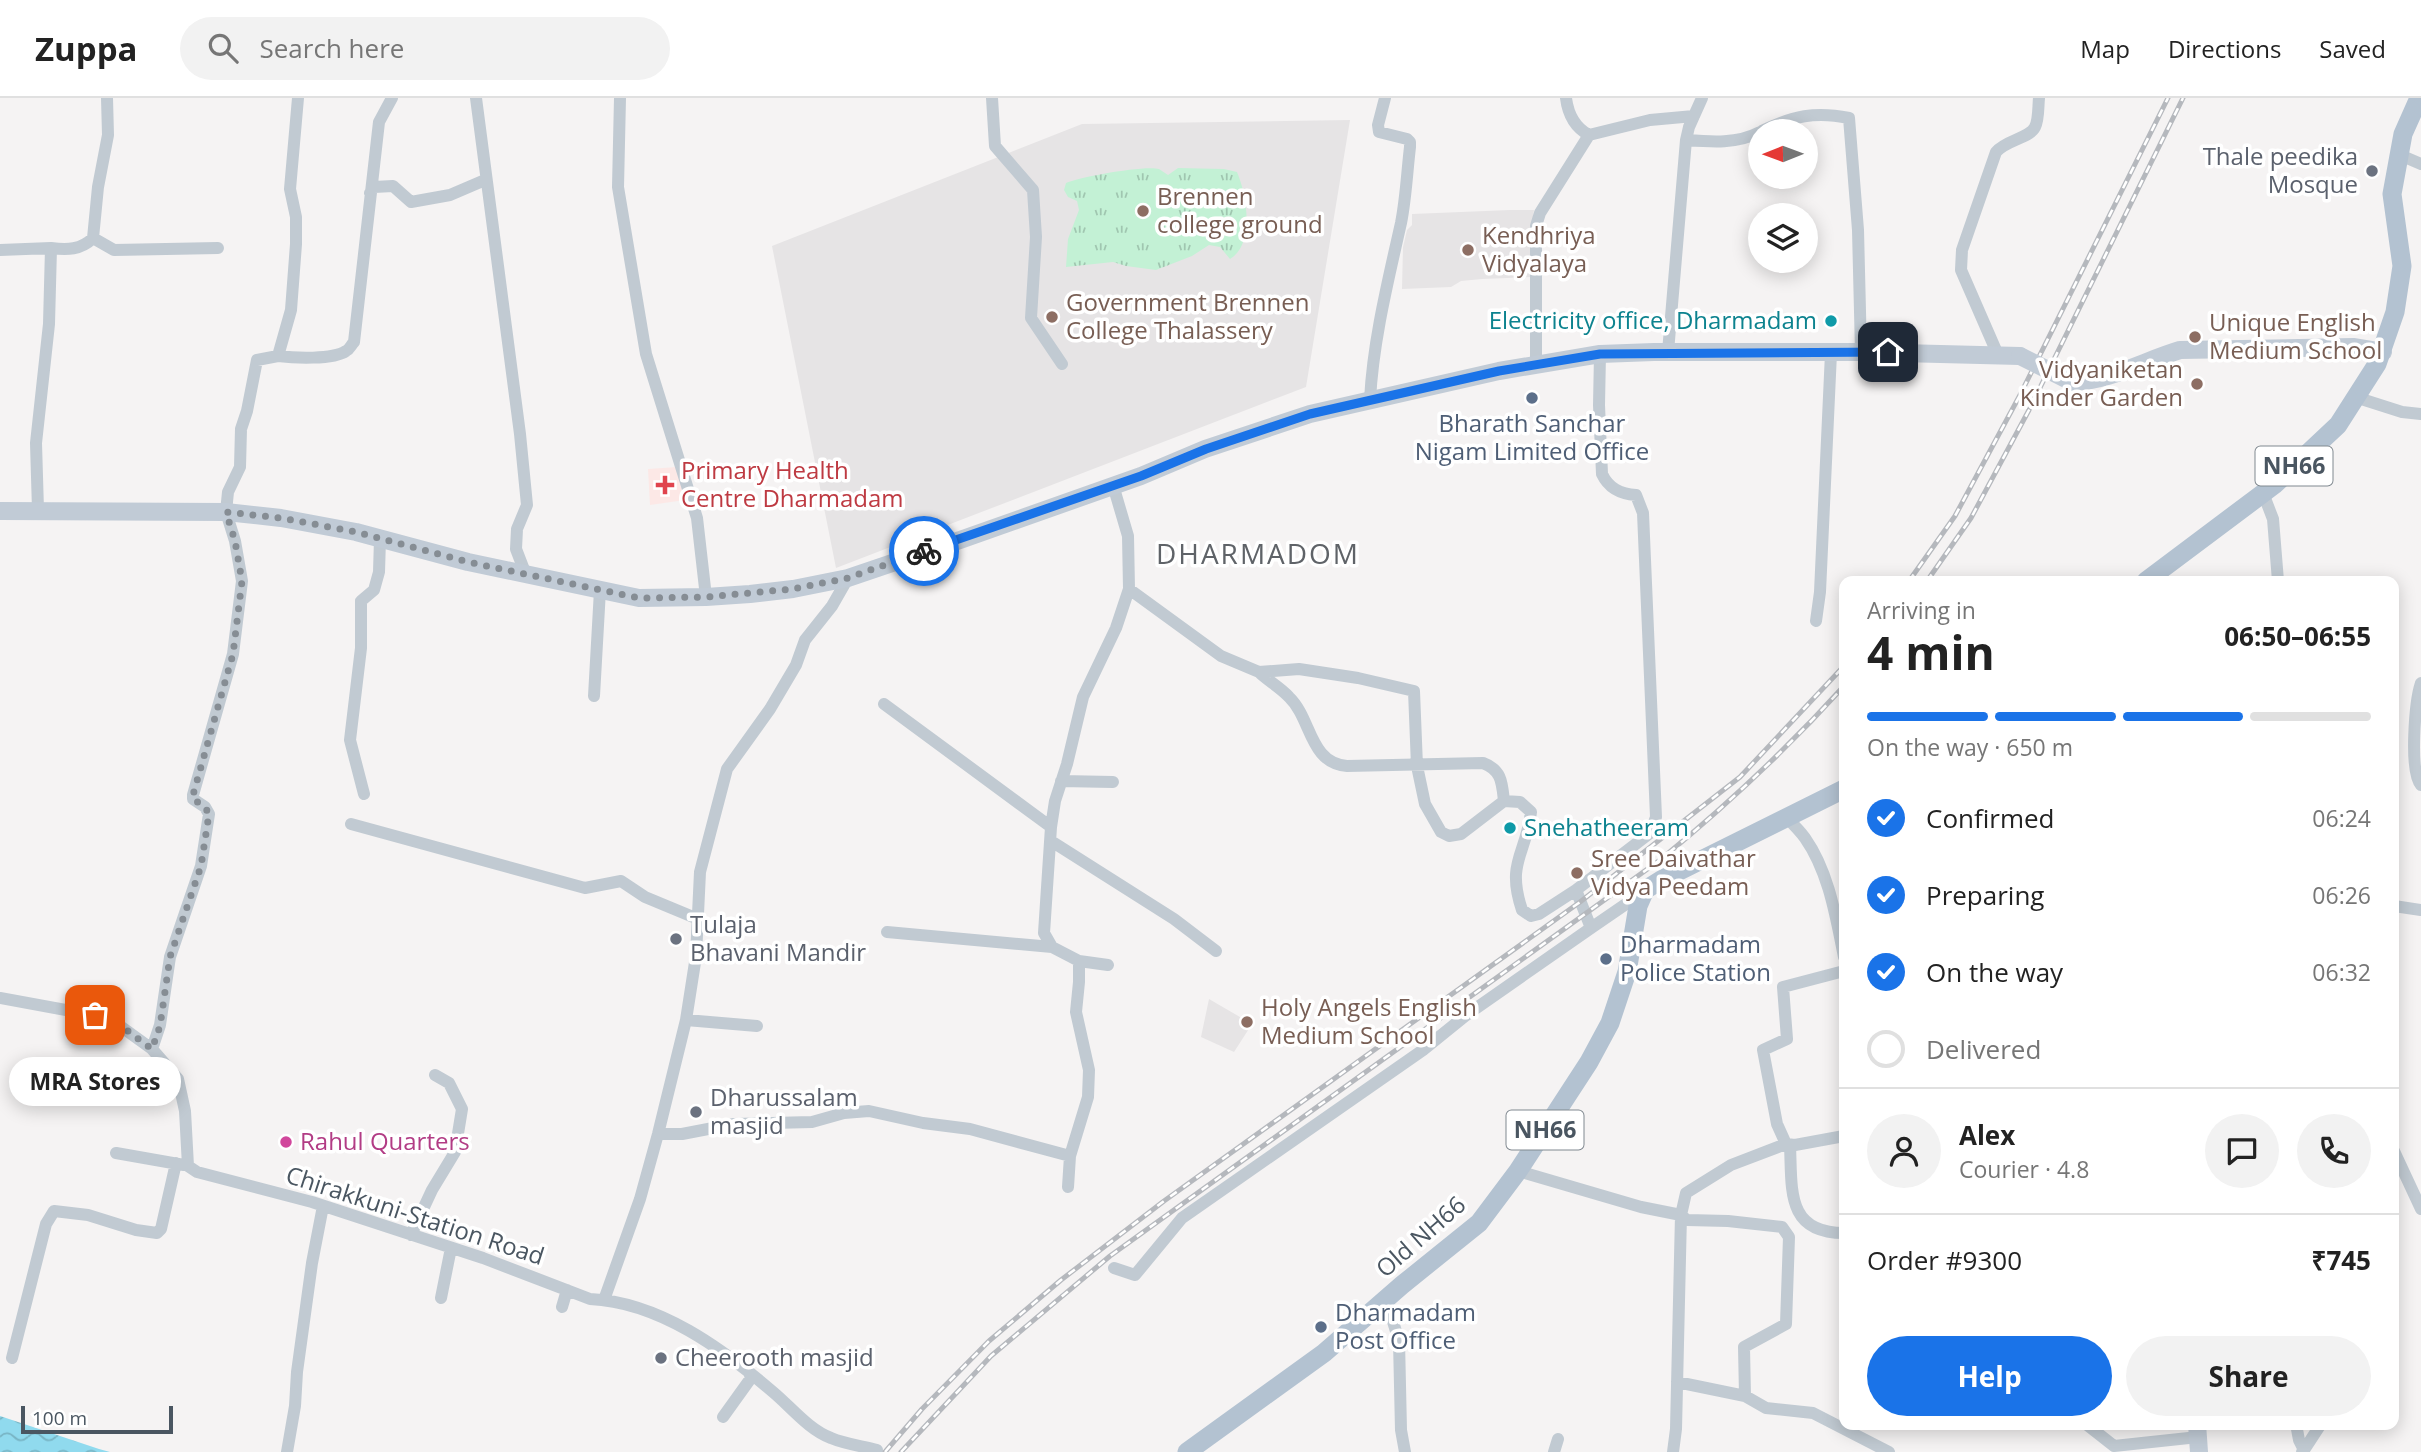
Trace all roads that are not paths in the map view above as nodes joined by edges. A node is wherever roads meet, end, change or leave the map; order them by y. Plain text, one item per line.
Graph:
1 (107, 98) edge
2 (298, 98) edge
3 (392, 98) edge
4 (476, 98) edge
5 (620, 98) edge
6 (992, 98) edge
7 (1385, 98) edge
8 (1566, 98) edge
9 (1702, 98) edge
10 (2039, 98) edge
11 (2419, 98) edge
12 (1694, 116) junction
13 (1794, 119) edge
14 (1589, 135) junction
15 (1748, 137) edge
16 (1686, 140) junction
17 (2400, 155) junction
18 (2421, 164) edge
19 (485, 180) junction
20 (370, 193) junction
21 (93, 238) junction
22 (51, 248) junction
23 (218, 248) dead end
24 (0, 250) edge
25 (1668, 352) junction
26 (1861, 352) junction
27 (2383, 352) junction
28 (1831, 353) junction
29 (1600, 354) junction
30 (1998, 355) junction
31 (278, 356) junction
32 (1062, 364) dead end
33 (1536, 364) junction
34 (2356, 397) junction
35 (1370, 400) junction
36 (2421, 414) edge
37 (1113, 485) junction
38 (2263, 494) junction
39 (38, 510) junction
40 (0, 511) edge
41 (226, 512) junction
42 (380, 539) junction
43 (526, 575) junction
44 (2153, 576) edge
45 (2278, 576) edge
46 (848, 578) junction
47 (1129, 589) junction
48 (600, 590) junction
49 (706, 597) junction
50 (1816, 621) dead end
51 (1259, 672) junction
52 (2421, 683) edge
53 (594, 695) dead end
54 (884, 704) dead end
55 (1416, 766) junction
56 (1061, 781) junction
57 (1113, 782) dead end
58 (2421, 785) edge
59 (1839, 792) edge
60 (364, 794) dead end
61 (1504, 801) junction
62 (1787, 818) junction
63 (351, 824) dead end
64 (1051, 827) junction
65 (1051, 841) junction
66 (1576, 890) junction
67 (1645, 890) junction
68 (2399, 907) edge
69 (2421, 910) edge
70 (698, 919) junction
71 (1591, 928) junction
72 (887, 932) dead end
73 (1839, 933) edge
74 (1052, 947) junction
75 (1216, 951) dead end
76 (1079, 961) junction
77 (1108, 965) dead end
78 (1839, 972) edge
79 (0, 998) edge
80 (686, 1020) junction
81 (757, 1026) dead end
82 (152, 1049) junction
83 (435, 1075) dead end
84 (658, 1134) junction
85 (1839, 1137) edge
86 (1788, 1145) junction
87 (116, 1153) dead end
88 (1070, 1157) junction
89 (2399, 1162) edge
90 (182, 1164) junction
91 (1518, 1171) junction
92 (1068, 1187) dead end
93 (323, 1206) junction
94 (2421, 1209) edge
95 (1681, 1214) junction
96 (1839, 1233) edge
97 (411, 1235) junction
98 (451, 1248) junction
99 (1114, 1268) dead end
100 (567, 1290) junction
101 (441, 1298) dead end
102 (1386, 1299) junction
103 (604, 1300) junction
104 (562, 1307) dead end
105 (12, 1358) dead end
106 (749, 1372) junction
107 (1677, 1382) junction
108 (1745, 1396) junction
109 (723, 1417) dead end
110 (1839, 1426) edge
111 (1846, 1430) edge
112 (2094, 1430) edge
113 (2297, 1430) edge
114 (2317, 1430) edge
115 (1558, 1438) dead end
116 (2198, 1438) edge
117 (851, 1448) edge
118 (877, 1450) edge
119 (2303, 1451) edge
120 (287, 1452) edge
121 (1187, 1452) edge
122 (1405, 1452) edge
123 (1554, 1452) edge
124 (1672, 1452) edge
125 (1889, 1452) edge

1 - 21 street
2 - 31 street
3 - 20 street
4 - 19 street
5 - 49 street
6 - 32 street
7 - 35 street
8 - 14 street
9 - 12 street
10 - 30 street
11 - 17 main road, NH66
12 - 14 street
12 - 16 street
13 - 26 street
14 - 33 street
15 - 16 street
16 - 25 street
17 - 18 street
17 - 27 main road, NH66
19 - 20 street
19 - 43 street
20 - 31 street
21 - 22 street
21 - 23 street
22 - 24 street
22 - 39 street
25 - 28 main road
25 - 29 main road
26 - 28 main road
26 - 30 main road
27 - 30 main road, bridge
27 - 34 main road, NH66
28 - 50 street
29 - 33 main road
29 - 66 street
31 - 41 street
33 - 35 main road
34 - 36 street
34 - 38 main road, NH66
35 - 37 main road
37 - 46 main road
37 - 47 street
38 - 44 main road, NH66
38 - 45 street
39 - 40 main road
39 - 41 main road
41 - 42 main road
41 - 82 street
42 - 43 main road
42 - 60 street
43 - 48 main road
46 - 49 main road
46 - 70 street
47 - 51 street
47 - 56 street
48 - 49 main road
48 - 53 street
51 - 55 street
51 - 55 street
52 - 58 street
54 - 64 street
55 - 61 street
55 - 61 street
56 - 57 street
56 - 64 street
59 - 62 main road
61 - 66 street
62 - 67 main road
62 - 73 street
63 - 70 street
64 - 65 street
65 - 74 street
65 - 75 street
66 - 71 street
67 - 71 street
67 - 91 main road, Old NH66 / NH66
68 - 69 street
70 - 80 street
71 - 99 street
72 - 74 street
74 - 76 street
76 - 77 street
76 - 88 street
78 - 86 street
79 - 82 street
80 - 81 street
80 - 84 street
82 - 90 street
83 - 97 street
84 - 88 street
84 - 103 street
85 - 86 street
86 - 95 street
86 - 96 street
87 - 90 street, Chirakkuni-Station Road
88 - 92 street
89 - 94 street
90 - 93 street, Chirakkuni-Station Road
90 - 105 street
91 - 95 street
91 - 102 main road, Old NH66 / NH66
93 - 97 street, Chirakkuni-Station Road
93 - 120 street
95 - 107 street
95 - 108 street
97 - 98 street, Chirakkuni-Station Road
98 - 100 street, Chirakkuni-Station Road
98 - 101 street
100 - 103 street, Chirakkuni-Station Road
100 - 104 street
102 - 121 main road, Old NH66 / NH66
102 - 122 street
103 - 106 street, Chirakkuni-Station Road
106 - 109 street
106 - 117 street, Chirakkuni-Station Road
107 - 108 street
107 - 124 street
108 - 110 street
111 - 125 street
112 - 116 street
113 - 119 street
114 - 119 street
115 - 123 street
117 - 118 street, Chirakkuni-Station Road

